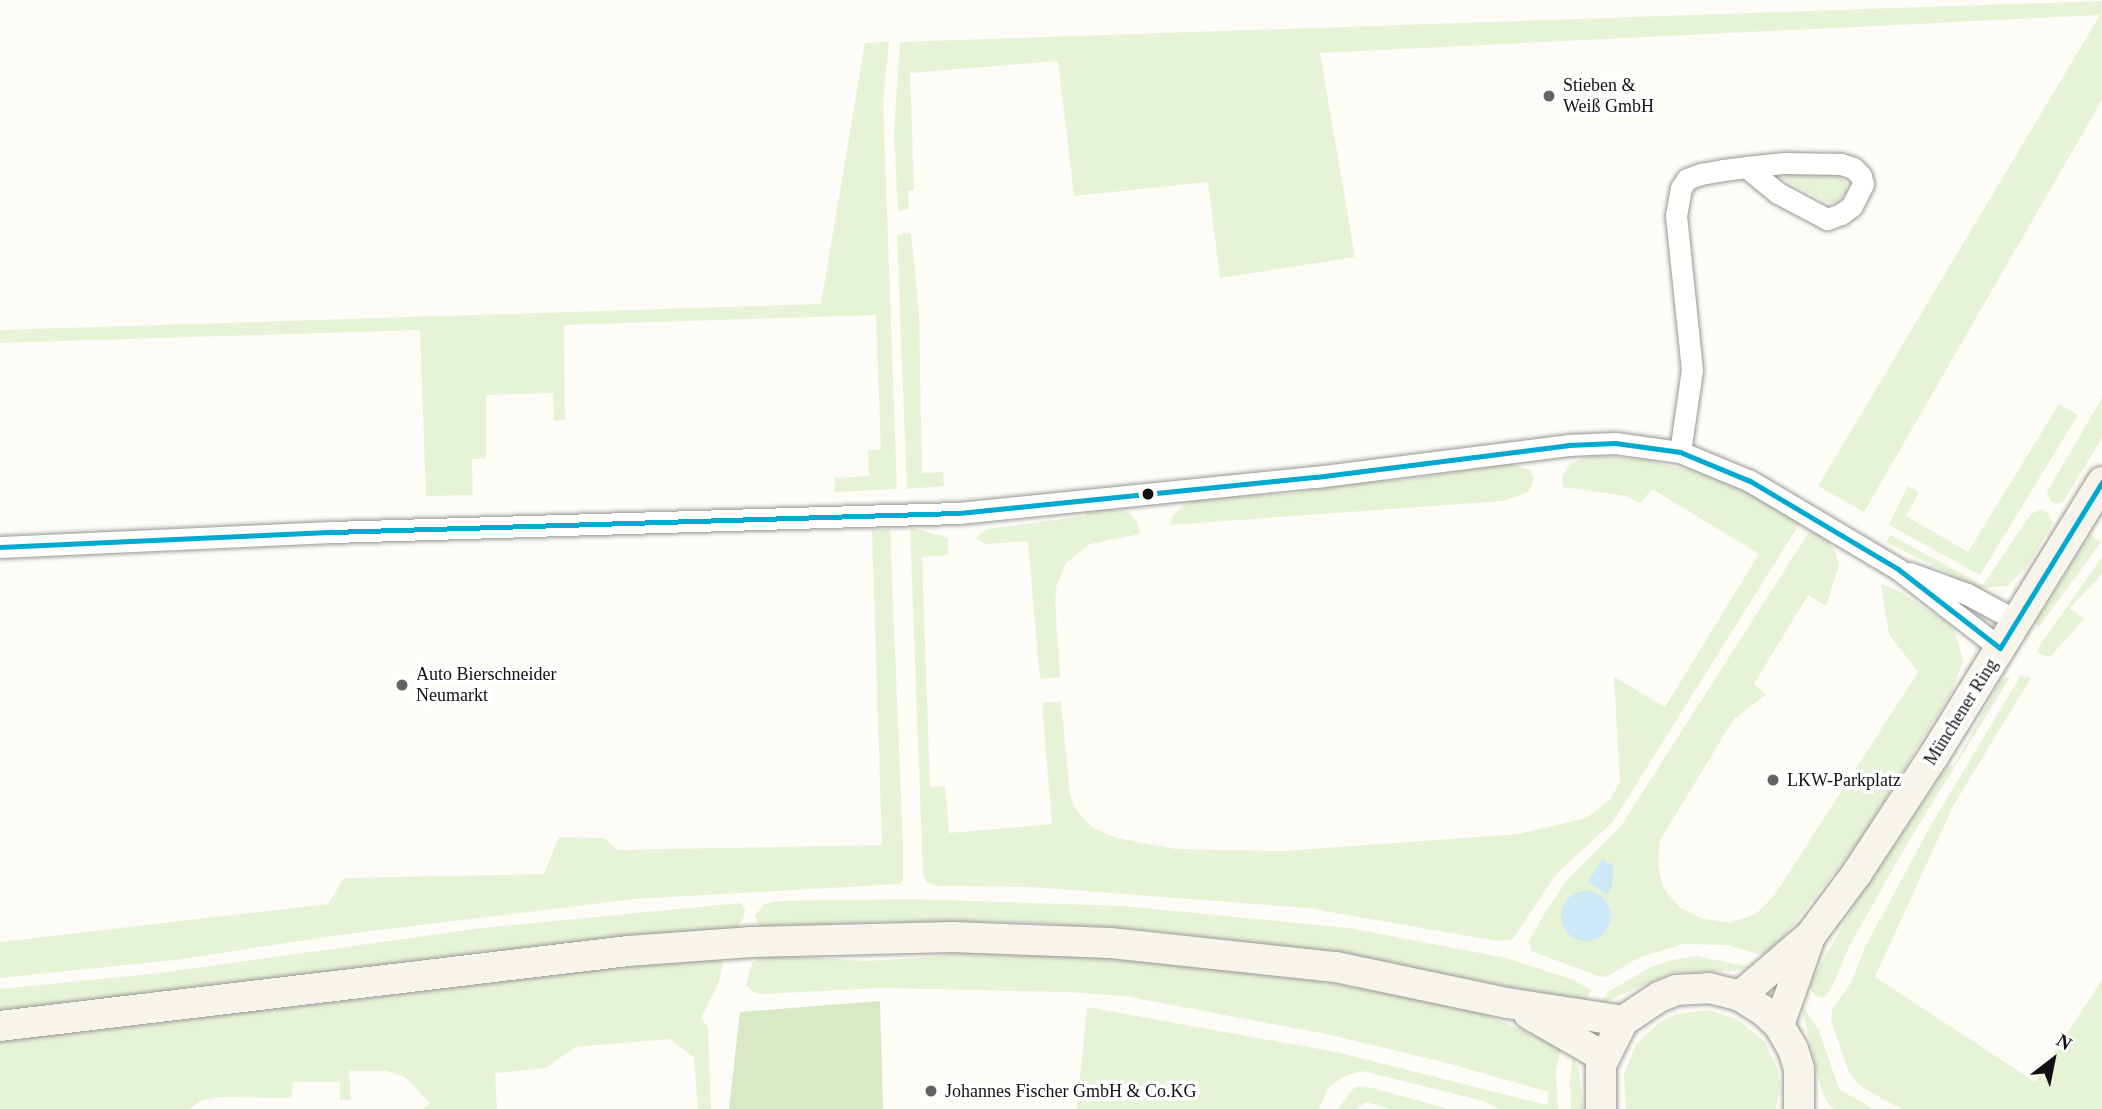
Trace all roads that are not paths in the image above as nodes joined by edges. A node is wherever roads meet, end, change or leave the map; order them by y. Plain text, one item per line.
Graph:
1 (1746, 167) junction
2 (1680, 452) junction
3 (2102, 482) edge
4 (0, 547) edge
5 (1898, 569) junction
6 (2017, 621) junction
7 (2000, 648) junction
8 (1811, 935) junction
9 (1740, 996) junction
10 (1507, 1003) junction
11 (1623, 1021) junction
12 (0, 1026) edge
13 (1779, 1026) junction
14 (1604, 1056) junction
15 (1805, 1105) edge
16 (1601, 1109) edge

1 - 1 street
1 - 2 street
2 - 4 street
2 - 5 street
3 - 6 main road, Münchener Ring
5 - 6 street
5 - 7 street
6 - 7 main road, Münchener Ring
7 - 8 main road, Münchener Ring
8 - 9 main road, Münchener Ring
8 - 13 main road, Münchener Ring
9 - 11 main road
9 - 13 main road
10 - 11 main road
10 - 12 main road
10 - 14 main road
11 - 14 main road
13 - 15 main road
14 - 16 main road

